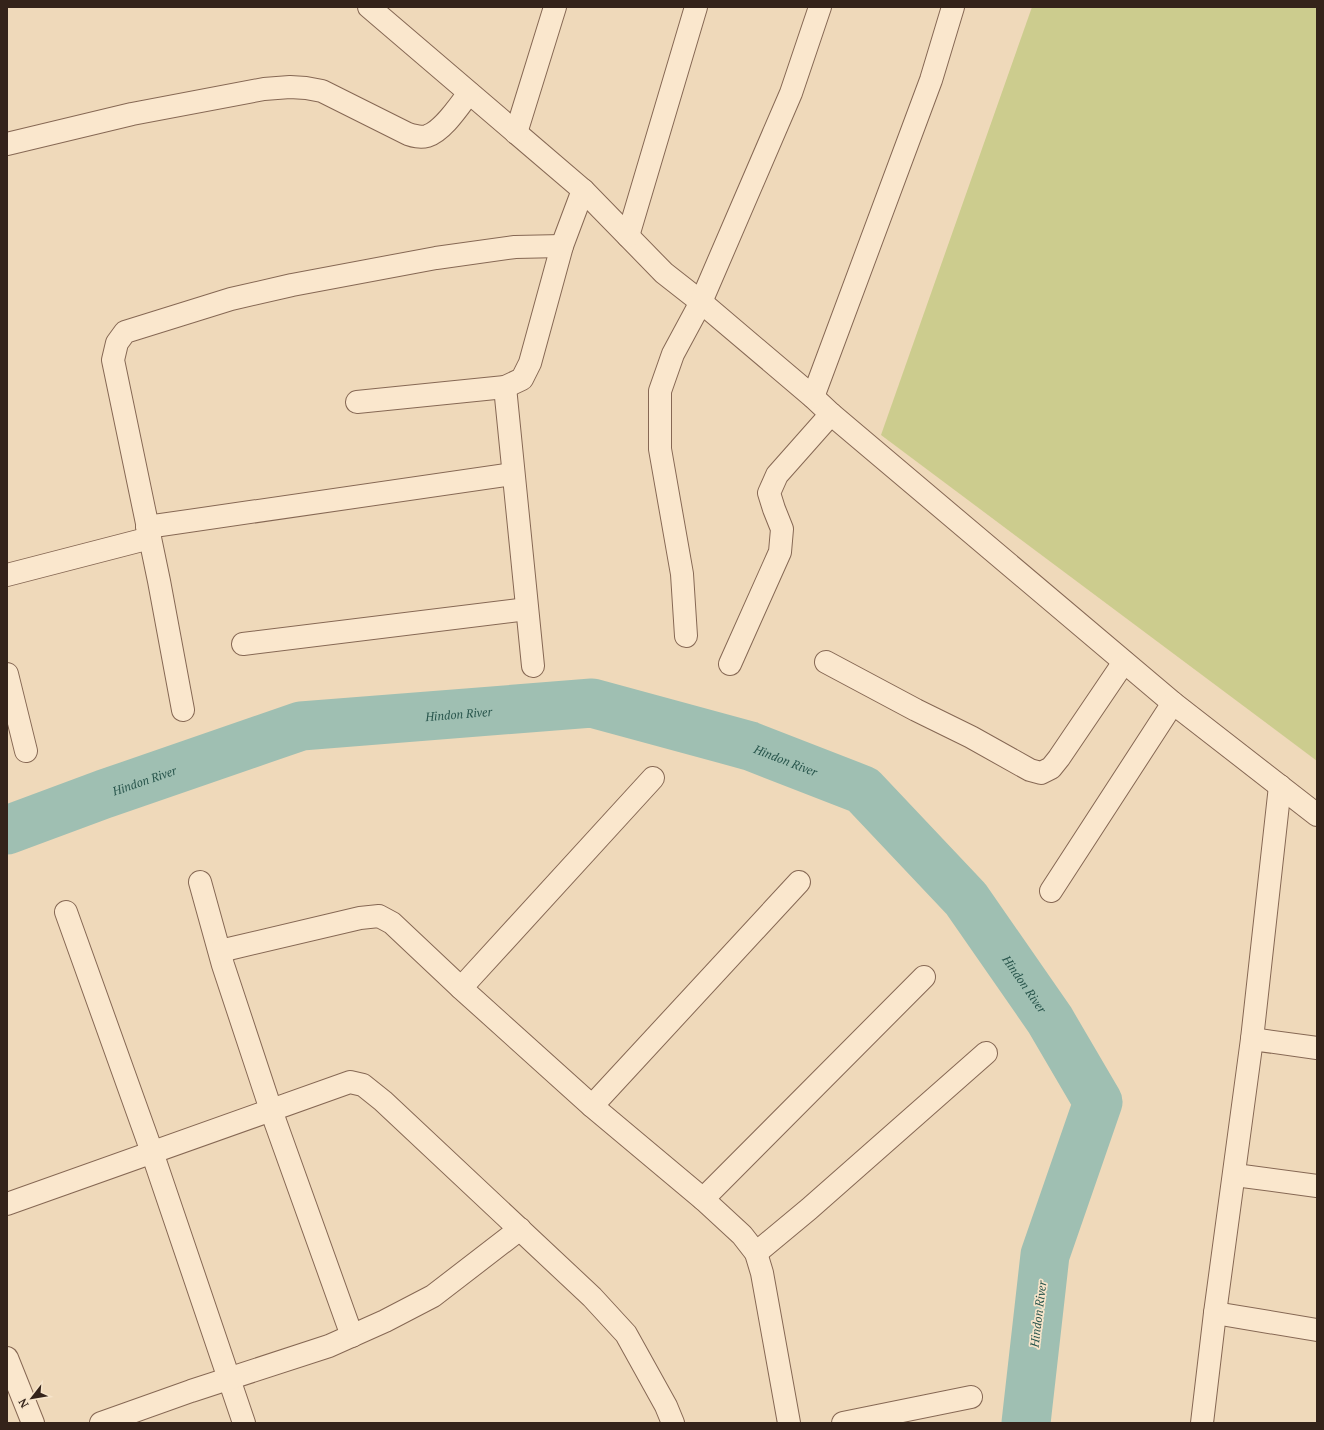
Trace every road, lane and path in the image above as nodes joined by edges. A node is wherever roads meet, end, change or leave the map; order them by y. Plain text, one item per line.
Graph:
1 (369, 7) edge
2 (555, 7) edge
3 (696, 7) edge
4 (820, 7) edge
5 (954, 7) edge
6 (469, 93) junction
7 (516, 133) junction
8 (7, 144) edge
9 (582, 190) junction
10 (628, 236) junction
11 (562, 246) junction
12 (701, 302) junction
13 (505, 386) junction
14 (813, 396) junction
15 (357, 402) dead end
16 (831, 414) junction
17 (513, 474) junction
18 (148, 533) junction
19 (7, 575) edge
20 (527, 609) junction
21 (686, 636) dead end
22 (243, 644) dead end
23 (826, 662) dead end
24 (1124, 662) junction
25 (730, 664) dead end
26 (532, 666) dead end
27 (7, 674) edge
28 (1173, 703) junction
29 (183, 710) dead end
30 (26, 751) dead end
31 (653, 778) dead end
32 (1280, 786) junction
33 (1317, 814) edge
34 (200, 882) dead end
35 (799, 882) dead end
36 (1050, 891) dead end
37 (66, 912) dead end
38 (220, 950) junction
39 (924, 977) dead end
40 (461, 988) junction
41 (1252, 1039) junction
42 (1317, 1048) edge
43 (986, 1053) dead end
44 (592, 1106) junction
45 (271, 1110) junction
46 (152, 1152) junction
47 (1235, 1176) junction
48 (1317, 1186) edge
49 (703, 1199) junction
50 (7, 1204) edge
51 (520, 1229) junction
52 (756, 1253) junction
53 (1215, 1313) junction
54 (1317, 1330) edge
55 (352, 1336) junction
56 (7, 1358) edge
57 (230, 1379) junction
58 (971, 1398) dead end
59 (33, 1423) edge
60 (101, 1423) edge
61 (244, 1423) edge
62 (673, 1423) edge
63 (789, 1423) edge
64 (843, 1423) edge
65 (1202, 1423) edge

1 - 6 street
2 - 7 street
3 - 10 street
4 - 12 street
5 - 14 street
6 - 7 street
6 - 8 street
7 - 9 street
9 - 10 street
9 - 11 street
10 - 12 street
11 - 13 street
11 - 18 street
12 - 14 street
12 - 21 street
13 - 15 street
13 - 17 street
14 - 16 street
16 - 24 street
16 - 25 street
17 - 18 street
17 - 20 street
18 - 19 street
18 - 29 street
20 - 22 street
20 - 26 street
23 - 24 street
24 - 28 street
27 - 30 street
28 - 32 street
28 - 36 street
31 - 40 street
32 - 33 street
32 - 41 street
34 - 38 street
35 - 44 street
37 - 46 street
38 - 40 street
38 - 45 street
39 - 49 street
40 - 44 street
41 - 42 street
41 - 47 street
43 - 52 street
44 - 49 street
45 - 46 street
45 - 51 street
45 - 55 street
46 - 50 street
46 - 57 street
47 - 48 street
47 - 53 street
49 - 52 street
51 - 55 street
51 - 62 street
52 - 63 street
53 - 54 street
53 - 65 street
55 - 57 street
56 - 59 street
57 - 60 street
57 - 61 street
58 - 64 street

